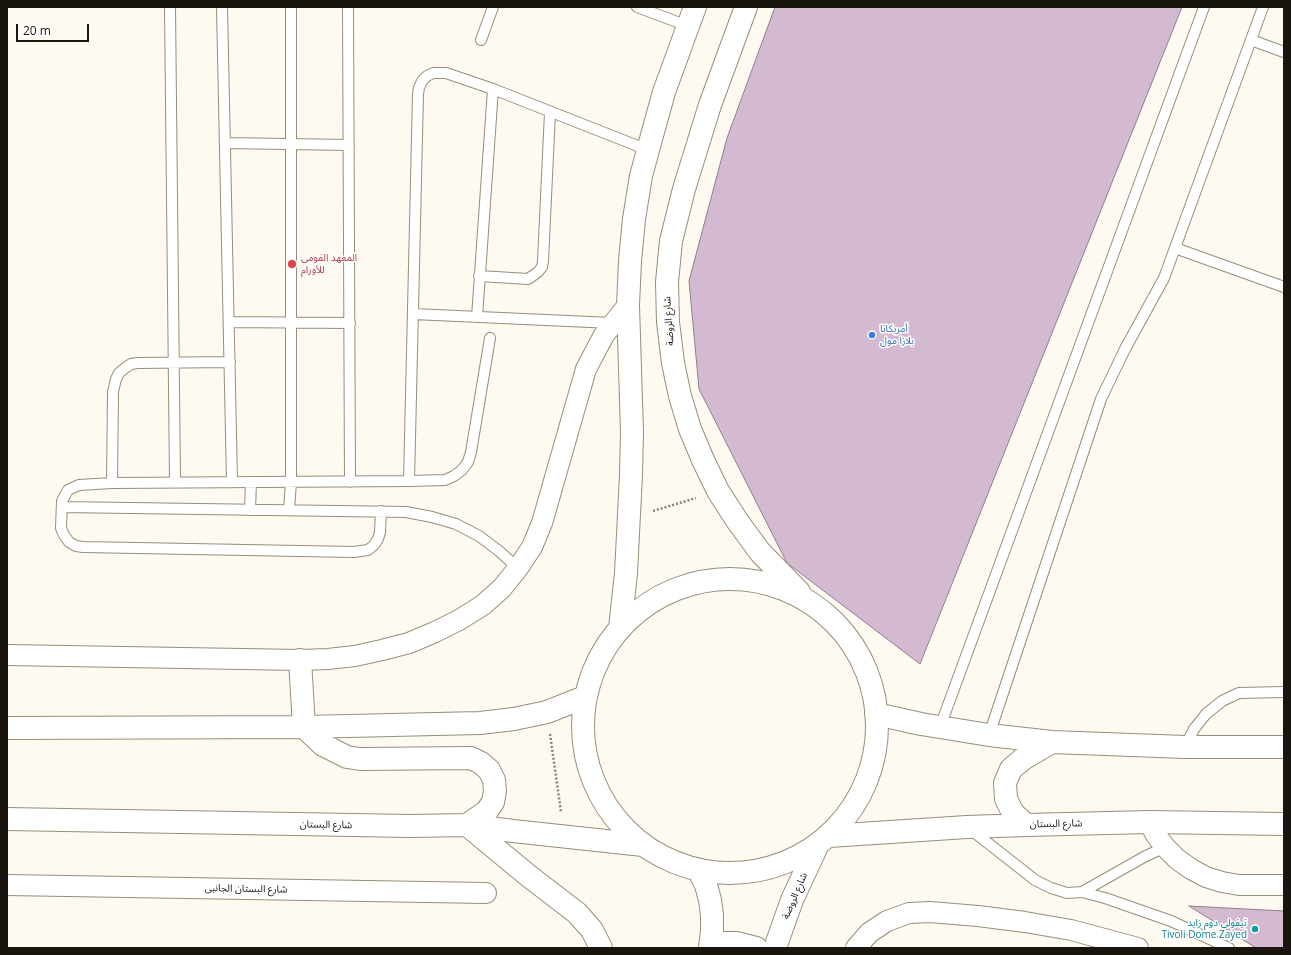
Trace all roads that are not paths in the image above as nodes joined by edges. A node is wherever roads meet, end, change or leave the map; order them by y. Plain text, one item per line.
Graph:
1 (170, 7) edge
2 (222, 7) edge
3 (291, 7) edge
4 (348, 7) edge
5 (493, 7) edge
6 (637, 7) edge
7 (746, 7) edge
8 (1204, 7) edge
9 (1263, 7) edge
10 (692, 17) edge
11 (481, 40) dead end
12 (1251, 40) junction
13 (1284, 52) edge
14 (493, 90) junction
15 (550, 112) junction
16 (225, 143) junction
17 (291, 144) junction
18 (349, 145) junction
19 (648, 150) junction
20 (1175, 248) junction
21 (479, 276) junction
22 (1284, 287) edge
23 (628, 305) junction
24 (413, 314) junction
25 (477, 317) junction
26 (229, 322) junction
27 (291, 323) junction
28 (350, 323) junction
29 (612, 323) junction
30 (490, 338) dead end
31 (174, 362) junction
32 (230, 362) junction
33 (409, 481) junction
34 (175, 482) junction
35 (232, 482) junction
36 (252, 482) junction
37 (292, 482) junction
38 (350, 482) junction
39 (112, 483) junction
40 (62, 507) junction
41 (250, 510) junction
42 (289, 510) junction
43 (381, 511) junction
44 (518, 568) junction
45 (812, 604) junction
46 (620, 628) junction
47 (7, 655) edge
48 (300, 660) junction
49 (1284, 692) edge
50 (585, 696) junction
51 (876, 714) junction
52 (304, 727) junction
53 (940, 727) junction
54 (7, 728) edge
55 (989, 735) junction
56 (1052, 742) junction
57 (1185, 747) junction
58 (1284, 747) edge
59 (7, 819) edge
60 (1149, 822) junction
61 (1284, 824) edge
62 (467, 825) junction
63 (1026, 825) junction
64 (967, 827) junction
65 (824, 840) junction
66 (643, 845) junction
67 (1165, 847) junction
68 (699, 871) junction
69 (1284, 885) edge
70 (7, 886) edge
71 (1082, 892) junction
72 (486, 893) dead end
73 (710, 947) edge
74 (601, 948) edge
75 (756, 948) edge
76 (775, 948) edge
77 (856, 948) edge
78 (1138, 948) edge
79 (1229, 948) edge

1 - 31 lane
2 - 16 lane
3 - 17 lane
4 - 18 lane
5 - 11 lane
6 - 10 lane
7 - 45 street, شارع الروضة
8 - 53 lane
9 - 12 lane
10 - 19 street
12 - 13 lane
12 - 20 lane
14 - 15 lane
14 - 21 lane
14 - 24 lane
15 - 19 lane
15 - 21 lane
16 - 17 lane
16 - 26 lane
17 - 18 lane
17 - 27 lane
18 - 28 lane
19 - 23 street
20 - 22 lane
20 - 55 lane
21 - 25 lane
23 - 29 street
23 - 46 street
24 - 25 lane
24 - 33 lane
25 - 29 lane
26 - 27 lane
26 - 32 lane
27 - 28 lane
27 - 37 lane
28 - 38 lane
29 - 44 street
30 - 33 lane
31 - 32 lane
31 - 34 lane
31 - 39 lane
32 - 35 lane
33 - 38 lane
34 - 35 lane
34 - 39 lane
35 - 36 lane
36 - 37 lane
36 - 41 lane
37 - 38 lane
37 - 42 lane
39 - 40 lane
40 - 41 lane
40 - 43 lane
41 - 42 lane
42 - 43 lane
43 - 44 lane
44 - 48 street
45 - 46 street
45 - 51 street
46 - 50 street
47 - 48 street
48 - 52 street
49 - 57 lane
50 - 52 street
50 - 66 street
51 - 53 street
51 - 65 street
52 - 54 street
52 - 62 street
53 - 55 street
55 - 56 street
56 - 57 street
56 - 63 street
57 - 58 street
59 - 62 street, شارع البستان
60 - 61 street, شارع البستان
60 - 63 street, شارع البستان
60 - 67 street
62 - 66 street, شارع البستان
62 - 74 street
63 - 64 street, شارع البستان
64 - 65 street, شارع البستان
64 - 71 lane
65 - 68 street
65 - 76 street, شارع الروضة
66 - 68 street
67 - 69 street
67 - 71 lane
68 - 73 street
70 - 72 street, شارع البستان الجانبى
71 - 79 lane
73 - 75 street
77 - 78 street

